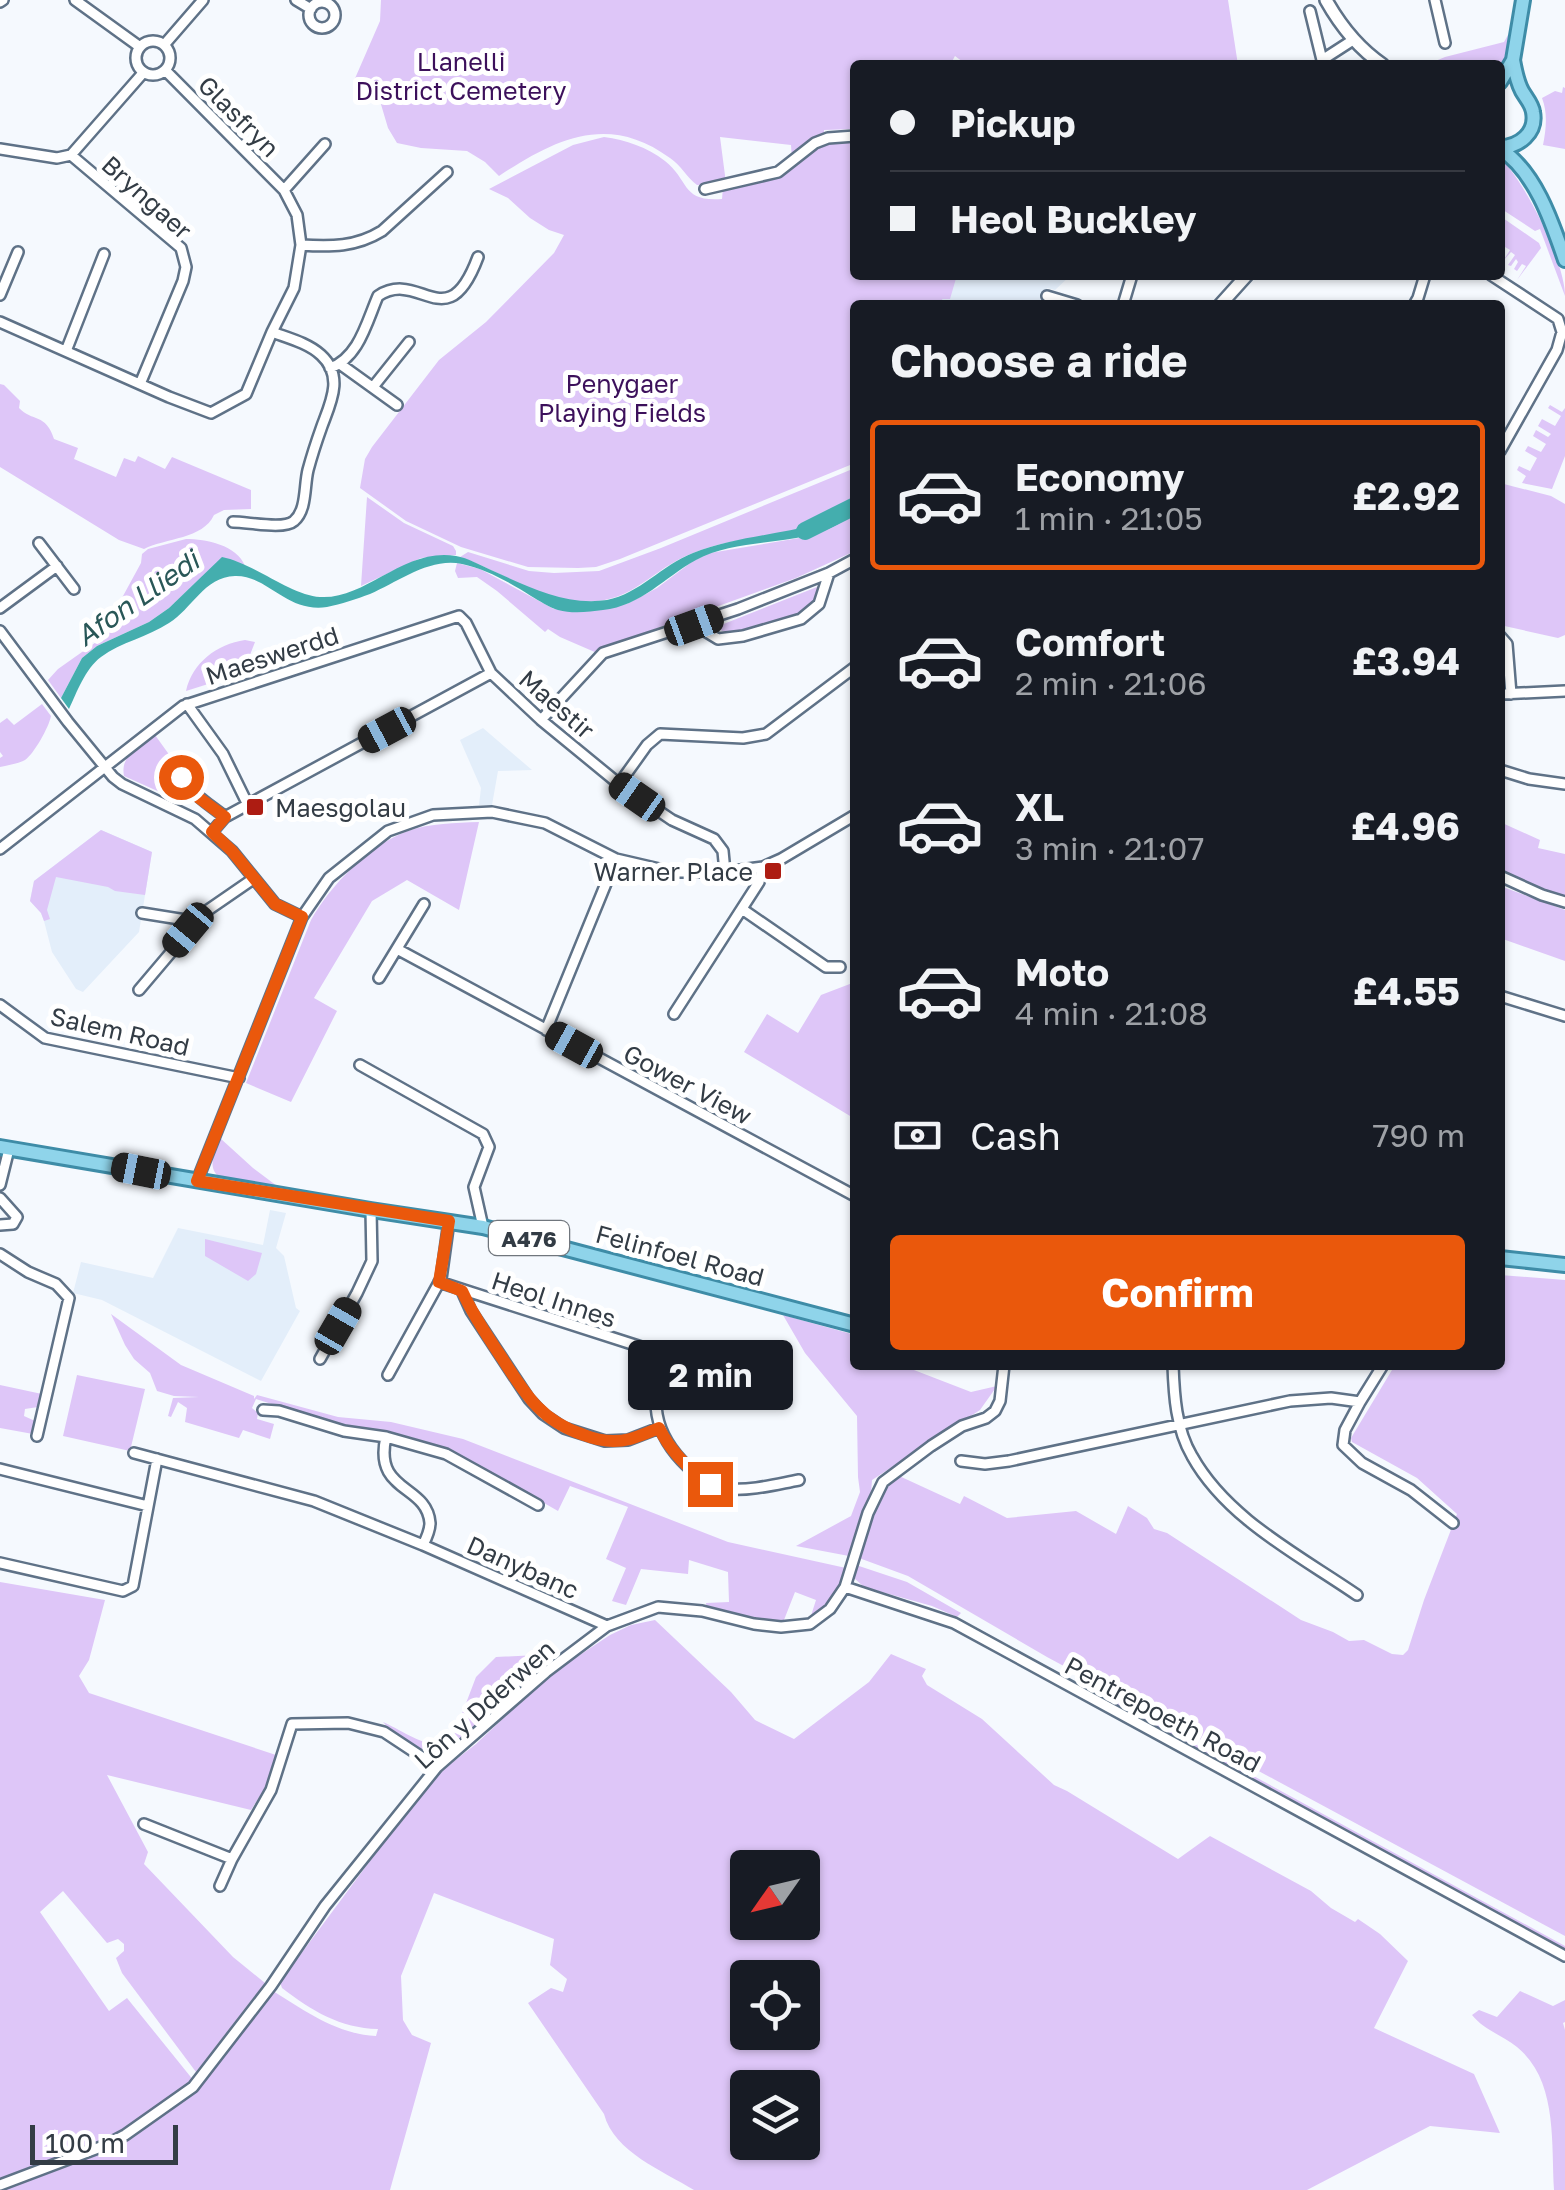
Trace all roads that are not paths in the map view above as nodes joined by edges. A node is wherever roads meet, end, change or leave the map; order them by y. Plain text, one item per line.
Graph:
1 (75, 0) edge
2 (202, 0) edge
3 (296, 0) edge
4 (1326, 0) edge
5 (1435, 0) edge
6 (1522, 0) edge
7 (311, 9) dead end
8 (1310, 11) dead end
9 (1354, 40) junction
10 (1445, 43) dead end
11 (164, 45) junction
12 (140, 47) junction
13 (1322, 60) edge
14 (1327, 60) edge
15 (1375, 60) edge
16 (1513, 60) junction
17 (166, 71) junction
18 (143, 72) junction
19 (1505, 75) edge
20 (1505, 86) edge
21 (1523, 94) junction
22 (850, 136) edge
23 (1524, 140) junction
24 (326, 144) dead end
25 (1505, 147) edge
26 (0, 149) edge
27 (1505, 151) edge
28 (71, 155) junction
29 (447, 172) dead end
30 (1531, 181) junction
31 (705, 189) dead end
32 (284, 190) junction
33 (301, 245) junction
34 (18, 252) dead end
35 (104, 254) dead end
36 (478, 257) dead end
37 (1565, 260) edge
38 (1242, 280) edge
39 (1498, 280) edge
40 (0, 295) edge
41 (1046, 296) dead end
42 (1060, 300) edge
43 (1224, 300) edge
44 (0, 322) edge
45 (272, 332) junction
46 (409, 342) dead end
47 (66, 352) junction
48 (335, 366) junction
49 (140, 384) junction
50 (373, 387) junction
51 (397, 405) dead end
52 (1505, 442) edge
53 (234, 522) dead end
54 (39, 543) dead end
55 (850, 562) edge
56 (57, 566) junction
57 (829, 573) junction
58 (74, 588) dead end
59 (0, 608) edge
60 (466, 623) joint
61 (694, 625) junction
62 (0, 631) edge
63 (1505, 642) edge
64 (850, 670) edge
65 (491, 673) junction
66 (1565, 691) edge
67 (1506, 694) edge
68 (188, 704) junction
69 (542, 720) junction
70 (176, 761) dead end
71 (104, 767) junction
72 (1505, 772) edge
73 (619, 784) junction
74 (1565, 784) edge
75 (248, 804) junction
76 (225, 817) junction
77 (850, 818) edge
78 (212, 832) junction
79 (0, 849) edge
80 (616, 859) junction
81 (763, 867) junction
82 (725, 872) junction
83 (1505, 878) edge
84 (252, 879) junction
85 (1565, 902) edge
86 (424, 904) dead end
87 (742, 909) junction
88 (142, 912) dead end
89 (302, 917) junction
90 (192, 921) junction
91 (397, 949) junction
92 (840, 967) dead end
93 (379, 978) dead end
94 (139, 990) dead end
95 (1505, 998) edge
96 (0, 1005) edge
97 (674, 1014) dead end
98 (1565, 1016) edge
99 (546, 1030) junction
100 (360, 1065) dead end
101 (239, 1078) junction
102 (5, 1148) edge
103 (197, 1181) junction
104 (0, 1185) edge
105 (850, 1193) edge
106 (0, 1198) edge
107 (371, 1210) junction
108 (449, 1221) junction
109 (0, 1225) edge
110 (483, 1226) junction
111 (0, 1254) edge
112 (1505, 1259) edge
113 (1565, 1265) edge
114 (439, 1282) junction
115 (462, 1291) junction
116 (850, 1324) edge
117 (660, 1353) junction
118 (320, 1360) dead end
119 (1003, 1370) edge
120 (1173, 1370) edge
121 (1380, 1370) edge
122 (388, 1375) dead end
123 (772, 1386) dead end
124 (1360, 1402) junction
125 (262, 1410) dead end
126 (1180, 1426) junction
127 (659, 1428) junction
128 (37, 1436) dead end
129 (386, 1437) junction
130 (134, 1453) dead end
131 (157, 1459) junction
132 (961, 1460) dead end
133 (0, 1469) edge
134 (799, 1480) dead end
135 (538, 1505) dead end
136 (148, 1506) junction
137 (1452, 1523) dead end
138 (424, 1545) junction
139 (0, 1562) edge
140 (846, 1587) junction
141 (1357, 1594) dead end
142 (607, 1626) junction
143 (436, 1767) junction
144 (144, 1824) dead end
145 (232, 1860) junction
146 (220, 1886) dead end
147 (1565, 1956) edge
148 (0, 2186) edge

1 - 12 street
2 - 11 street
3 - 7 street
4 - 9 street
5 - 10 street
6 - 16 main road
8 - 13 street
9 - 14 street
9 - 15 street
11 - 12 street
11 - 17 street, Glasfryn
12 - 18 street
16 - 19 main road
16 - 21 main road
17 - 18 street, Glasfryn
17 - 32 street, Glasfryn
18 - 28 street
20 - 21 main road
21 - 23 main road
22 - 31 street
23 - 25 main road
23 - 30 main road
24 - 32 street
26 - 28 street
27 - 30 main road
28 - 49 street, Bryngaer
29 - 33 street
30 - 37 main road
32 - 33 street
33 - 45 street
34 - 40 street
35 - 47 street
36 - 48 street
38 - 43 street
39 - 52 street
41 - 42 street
44 - 47 street
45 - 48 street
45 - 49 street
46 - 50 street
47 - 49 street
48 - 50 street
48 - 53 street
50 - 51 street
54 - 56 street
55 - 57 street
56 - 58 street
56 - 59 street
57 - 61 street
57 - 61 street
60 - 65 street, Maestir
60 - 68 street, Maeswerdd
61 - 69 street
62 - 71 street
63 - 67 street
64 - 73 street
65 - 69 street, Maestir
65 - 75 street
66 - 67 street
68 - 71 street, Maeswerdd
68 - 75 street
69 - 73 street, Maestir
70 - 76 street
71 - 78 street
71 - 79 street, Maeswerdd
72 - 74 street
73 - 82 street, Maestir
75 - 76 street
76 - 78 street
77 - 81 street
78 - 84 street
80 - 82 street
80 - 89 street
80 - 99 street
81 - 82 street
81 - 87 street
83 - 85 street
84 - 89 street
84 - 90 street
86 - 91 street
87 - 92 street
87 - 97 street
88 - 90 street
89 - 101 street
90 - 94 street
91 - 93 street
91 - 99 street, Gower View
95 - 98 street
96 - 101 street, Salem Road
99 - 105 street, Gower View
100 - 110 street
101 - 103 street
102 - 103 main road, A476
102 - 104 street
103 - 107 main road, Felinfoel Road / A476
106 - 109 street
107 - 108 main road, Felinfoel Road / A476
107 - 118 street
108 - 110 main road, Felinfoel Road / A476
108 - 114 street
110 - 116 main road, Felinfoel Road / A476
111 - 128 street
112 - 113 main road
114 - 115 street, Heol Innes
114 - 122 street
115 - 117 street, Heol Innes
115 - 127 street
117 - 123 street, Heol Innes
117 - 127 street
119 - 140 street, Lôn y Dderwen
120 - 126 street
121 - 124 street
124 - 126 street
124 - 137 street
125 - 129 street
126 - 132 street
126 - 141 street
127 - 134 street
129 - 135 street
129 - 138 street
130 - 131 street, Danybanc
131 - 136 street
131 - 138 street, Danybanc
133 - 136 street
136 - 139 street
138 - 142 street, Danybanc
140 - 142 street, Lôn y Dderwen
140 - 147 street, Pentrepoeth Road
142 - 143 street, Lôn y Dderwen
143 - 145 street
143 - 148 street, Lôn y Dderwen
144 - 145 street
145 - 146 street

